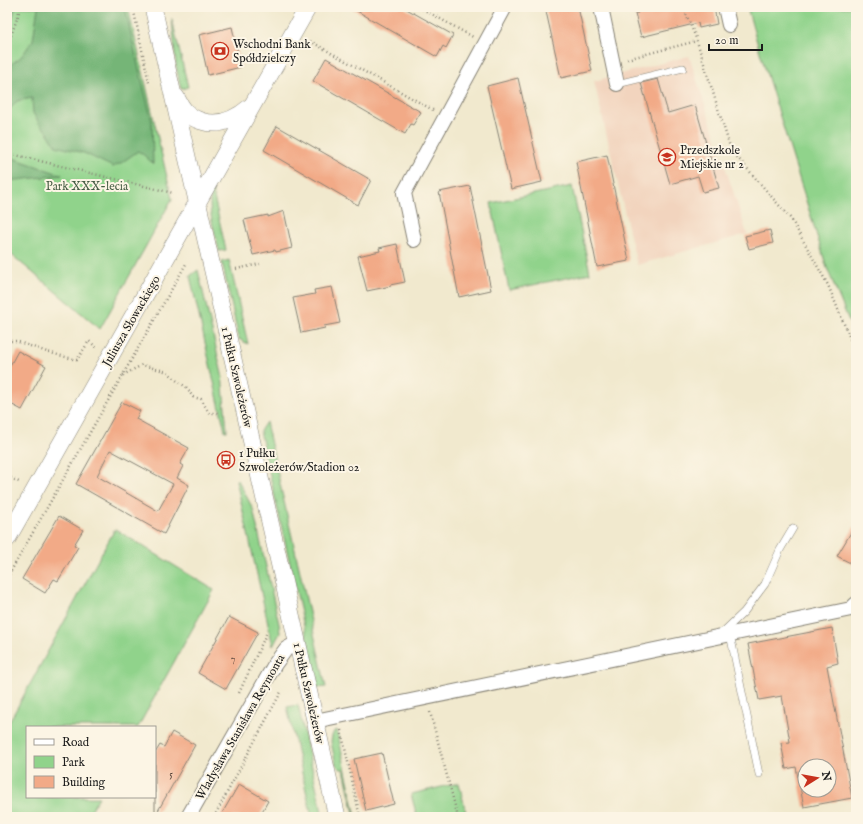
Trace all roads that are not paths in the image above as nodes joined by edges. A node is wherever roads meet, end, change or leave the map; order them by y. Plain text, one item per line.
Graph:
1 (153, 7) edge
2 (308, 7) edge
3 (505, 7) edge
4 (601, 7) edge
5 (724, 7) edge
6 (729, 25) dead end
7 (683, 68) dead end
8 (617, 84) joint
9 (171, 85) junction
10 (255, 103) junction
11 (197, 203) junction
12 (414, 240) dead end
13 (793, 528) dead end
14 (7, 539) edge
15 (856, 604) edge
16 (725, 635) junction
17 (297, 643) junction
18 (315, 721) junction
19 (758, 774) dead end
20 (188, 817) edge
21 (337, 817) edge

1 - 9 street, 1 Pułku Szwoleżerów
2 - 10 street, Juliusza Słowackiego
3 - 12 street
4 - 8 street
5 - 6 street
7 - 8 lane
9 - 10 street, Juliusza Słowackiego
9 - 11 street, 1 Pułku Szwoleżerów
10 - 11 street, Juliusza Słowackiego
11 - 14 street, Juliusza Słowackiego
11 - 17 street, 1 Pułku Szwoleżerów
13 - 16 lane
15 - 16 street
16 - 18 street
16 - 19 lane
17 - 18 street, 1 Pułku Szwoleżerów
17 - 20 street, Władysława Stanisława Reymonta
18 - 21 street, 1 Pułku Szwoleżerów

